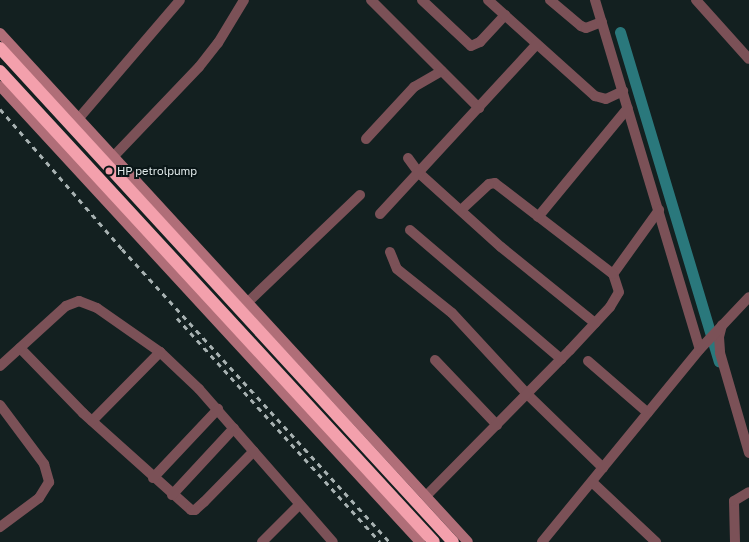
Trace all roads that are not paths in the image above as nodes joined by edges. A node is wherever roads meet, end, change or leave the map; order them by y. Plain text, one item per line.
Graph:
1 (180, 0) edge
2 (244, 0) edge
3 (371, 0) edge
4 (422, 0) edge
5 (488, 0) edge
6 (550, 0) edge
7 (595, 0) edge
8 (696, 0) edge
9 (505, 15) junction
10 (602, 22) junction
11 (0, 33) edge
12 (536, 44) junction
13 (0, 48) edge
14 (749, 59) edge
15 (0, 71) edge
16 (442, 71) junction
17 (0, 86) edge
18 (623, 91) junction
19 (479, 108) junction
20 (628, 108) junction
21 (79, 118) junction
22 (366, 139) dead end
23 (114, 156) junction
24 (408, 158) dead end
25 (124, 167) junction
26 (419, 173) junction
27 (98, 193) junction
28 (360, 195) dead end
29 (461, 210) junction
30 (659, 210) junction
31 (380, 214) dead end
32 (538, 218) junction
33 (410, 230) dead end
34 (390, 252) dead end
35 (613, 274) junction
36 (749, 297) edge
37 (248, 302) junction
38 (595, 323) junction
39 (720, 328) junction
40 (702, 347) junction
41 (20, 348) junction
42 (160, 352) junction
43 (561, 359) junction
44 (435, 360) dead end
45 (588, 361) dead end
46 (0, 366) edge
47 (527, 394) junction
48 (0, 405) edge
49 (218, 409) junction
50 (648, 413) junction
51 (92, 421) junction
52 (497, 425) junction
53 (234, 428) junction
54 (254, 451) junction
55 (749, 453) edge
56 (603, 468) junction
57 (153, 478) junction
58 (592, 482) junction
59 (749, 492) edge
60 (172, 495) junction
61 (426, 496) junction
62 (299, 505) junction
63 (0, 527) edge
64 (262, 542) edge
65 (333, 542) edge
66 (420, 542) edge
67 (434, 542) edge
68 (453, 542) edge
69 (467, 542) edge
70 (542, 542) edge
71 (656, 542) edge
72 (735, 542) edge

1 - 21 street
2 - 23 street
3 - 16 street
4 - 9 street
5 - 9 street
6 - 10 street
7 - 10 street
8 - 14 street
9 - 12 street
10 - 18 street
11 - 21 street
12 - 18 street
12 - 19 street
13 - 68 highway
15 - 67 highway
16 - 19 street
16 - 22 street
17 - 27 street
18 - 20 street
19 - 26 street
20 - 30 street
20 - 32 street
21 - 23 street
23 - 25 street
24 - 26 street
25 - 27 street
25 - 37 street
26 - 29 street
26 - 31 street
27 - 66 street
28 - 37 street
29 - 32 street
29 - 38 street
30 - 35 street
30 - 40 street
32 - 35 street
33 - 43 street
34 - 47 street
35 - 38 street
36 - 39 street
37 - 61 street
38 - 43 street
39 - 40 street
39 - 55 street
40 - 50 street
41 - 42 street
41 - 46 street
41 - 51 street
42 - 49 street
42 - 51 street
43 - 47 street
44 - 52 street
45 - 50 street
47 - 52 street
47 - 56 street
48 - 63 street
49 - 53 street
49 - 57 street
50 - 56 street
51 - 57 street
52 - 61 street
53 - 54 street
53 - 60 street
54 - 60 street
54 - 62 street
56 - 58 street
57 - 60 street
58 - 70 street
58 - 71 street
59 - 72 street
61 - 69 street
62 - 64 street
62 - 65 street

